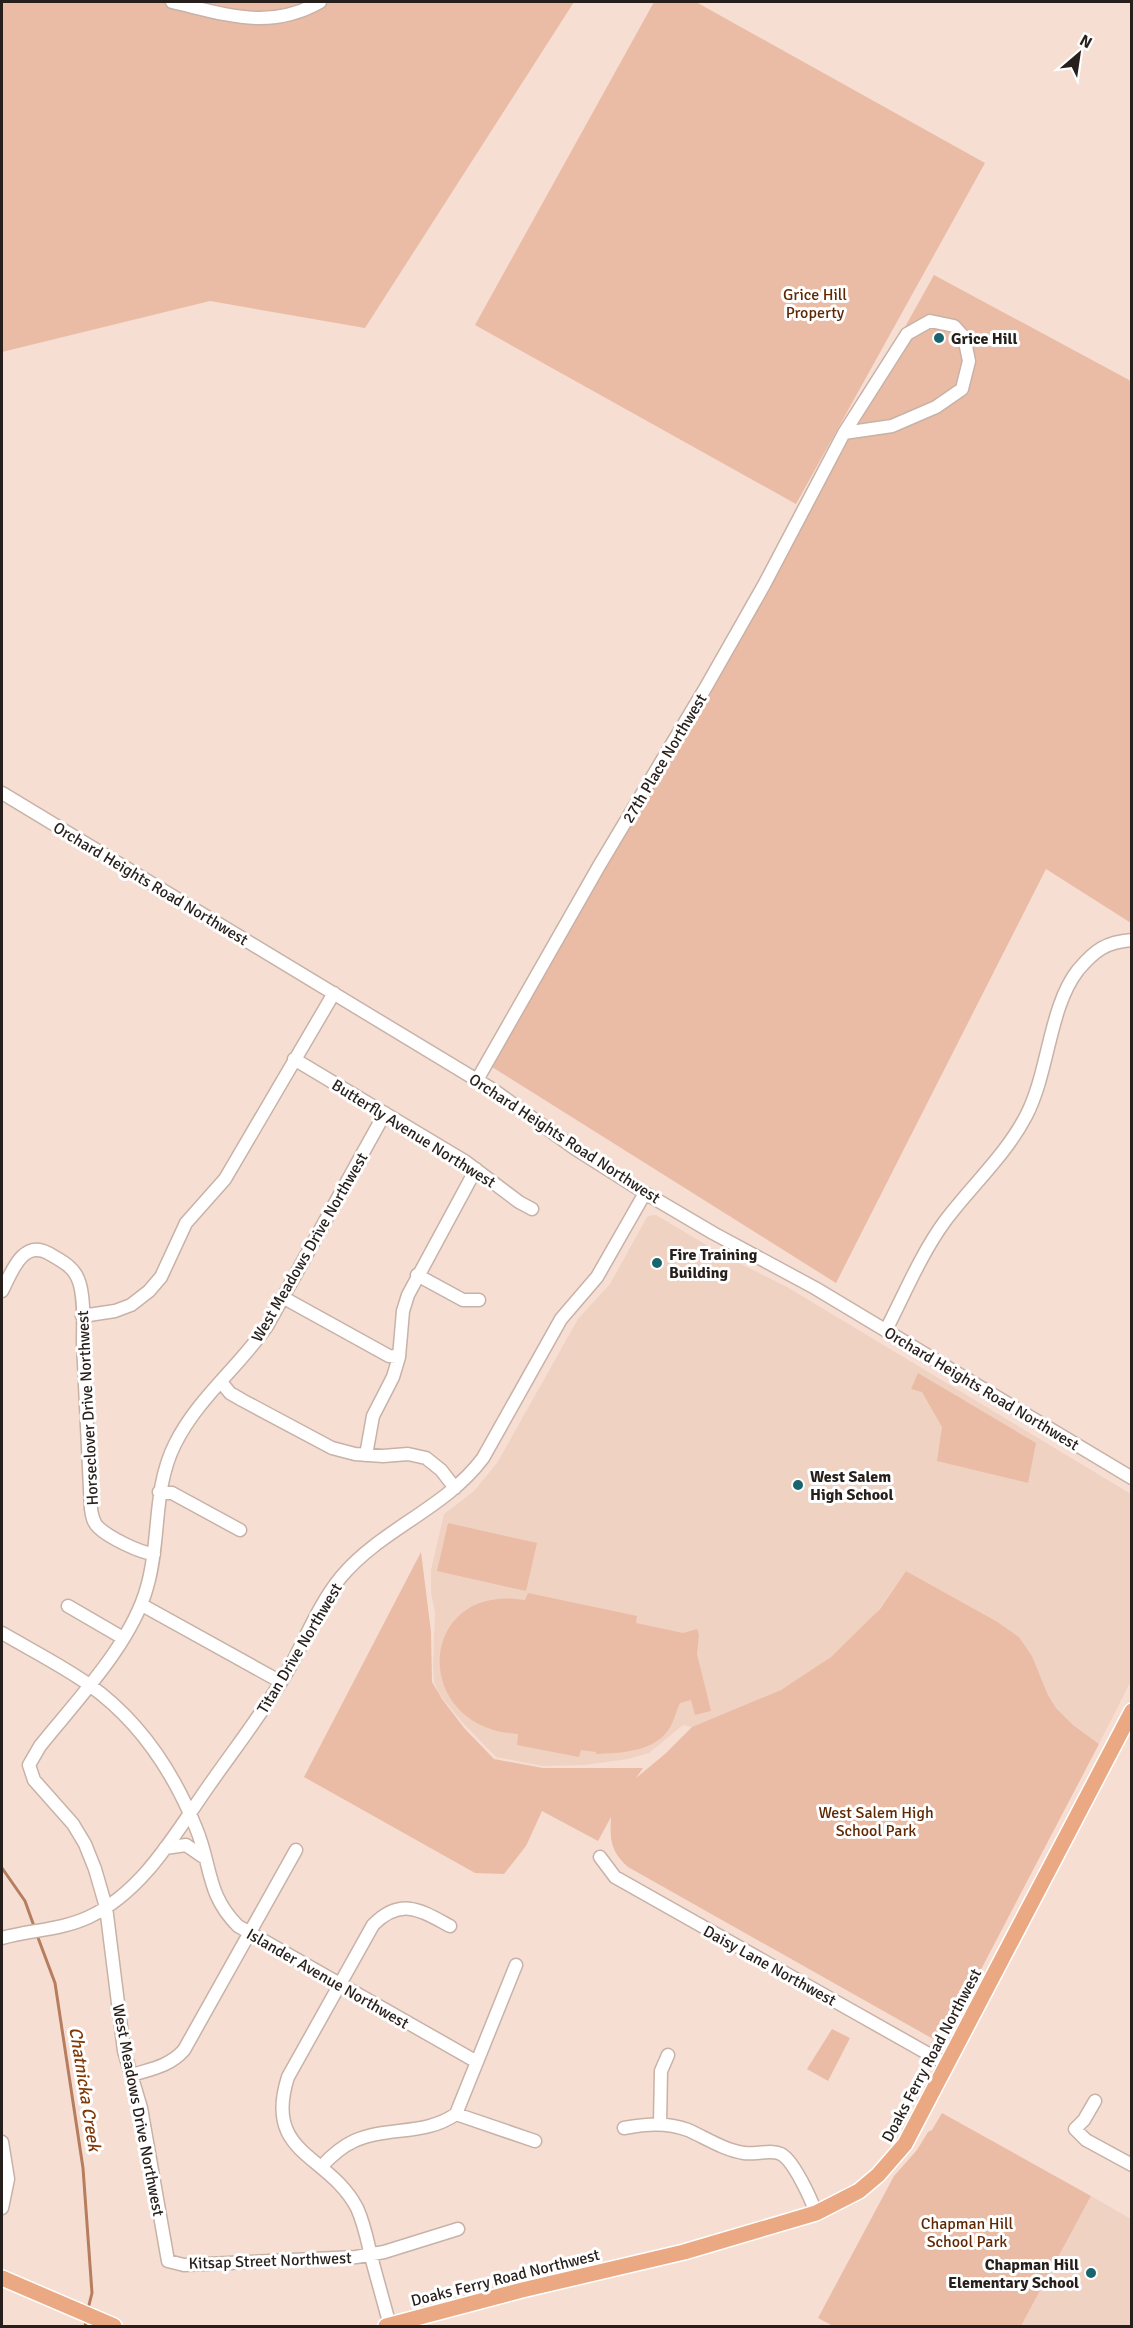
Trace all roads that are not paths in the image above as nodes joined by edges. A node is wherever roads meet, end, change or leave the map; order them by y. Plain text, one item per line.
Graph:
1 (172, 2) edge
2 (320, 2) edge
3 (844, 433) junction
4 (2, 793) edge
5 (1131, 940) edge
6 (334, 993) junction
7 (294, 1059) junction
8 (477, 1080) junction
9 (385, 1113) junction
10 (476, 1169) junction
11 (645, 1193) junction
12 (532, 1209) dead end
13 (417, 1275) junction
14 (2, 1291) edge
15 (284, 1298) junction
16 (479, 1300) dead end
17 (82, 1316) junction
18 (886, 1330) junction
19 (399, 1357) junction
20 (220, 1382) junction
21 (366, 1455) junction
22 (1131, 1478) edge
23 (455, 1488) junction
24 (159, 1492) junction
25 (240, 1530) dead end
26 (154, 1554) junction
27 (141, 1605) junction
28 (68, 1606) dead end
29 (2, 1634) edge
30 (123, 1638) junction
31 (281, 1682) junction
32 (89, 1684) junction
33 (1131, 1711) edge
34 (190, 1814) junction
35 (165, 1848) junction
36 (296, 1850) dead end
37 (600, 1857) dead end
38 (206, 1858) junction
39 (106, 1907) junction
40 (450, 1926) dead end
41 (249, 1934) junction
42 (2, 1938) edge
43 (516, 1965) dead end
44 (339, 1985) junction
45 (668, 2055) dead end
46 (477, 2062) junction
47 (948, 2065) junction
48 (132, 2075) junction
49 (1095, 2101) dead end
50 (456, 2114) junction
51 (660, 2124) junction
52 (624, 2128) dead end
53 (535, 2141) dead end
54 (2, 2142) edge
55 (1131, 2165) edge
56 (321, 2167) junction
57 (4, 2194) edge
58 (2, 2208) edge
59 (816, 2213) junction
60 (458, 2229) dead end
61 (371, 2255) junction
62 (168, 2261) joint
63 (2, 2278) edge
64 (114, 2326) edge
65 (389, 2326) edge

1 - 2 street
3 - 3 street, 27th Place Northwest
3 - 8 street, 27th Place Northwest
4 - 6 street, Orchard Heights Road Northwest
5 - 18 street
6 - 7 street
6 - 8 street, Orchard Heights Road Northwest
7 - 9 street, Butterfly Avenue Northwest
7 - 17 street
8 - 11 street, Orchard Heights Road Northwest
9 - 10 street, Butterfly Avenue Northwest
9 - 15 street, West Meadows Drive Northwest
10 - 12 street, Butterfly Avenue Northwest
10 - 13 street
11 - 18 street, Orchard Heights Road Northwest
11 - 23 street, Titan Drive Northwest
13 - 16 street
13 - 19 street
14 - 17 street, Horseclover Drive Northwest
15 - 19 street
15 - 20 street, West Meadows Drive Northwest
17 - 26 street, Horseclover Drive Northwest
18 - 22 street, Orchard Heights Road Northwest
19 - 21 street
20 - 21 street
20 - 24 street, West Meadows Drive Northwest
21 - 23 street
23 - 31 street, Titan Drive Northwest
24 - 25 street
24 - 26 street, West Meadows Drive Northwest
26 - 27 street, West Meadows Drive Northwest
27 - 30 street, West Meadows Drive Northwest
27 - 31 street
28 - 30 street
29 - 32 street, Islander Avenue Northwest
30 - 32 street, West Meadows Drive Northwest
31 - 34 street, Titan Drive Northwest
32 - 34 street, Islander Avenue Northwest
32 - 39 street, West Meadows Drive Northwest
33 - 47 main road, Doaks Ferry Road Northwest
34 - 35 street, Titan Drive Northwest
34 - 38 street, Islander Avenue Northwest
35 - 38 street
35 - 39 street, Titan Drive Northwest
36 - 41 street
37 - 47 street, Daisy Lane Northwest
38 - 41 street, Islander Avenue Northwest
39 - 42 street, Titan Drive Northwest
39 - 48 street, West Meadows Drive Northwest
40 - 44 street
41 - 44 street, Islander Avenue Northwest
41 - 48 street
43 - 46 street
44 - 46 street, Islander Avenue Northwest
44 - 56 street
45 - 51 street
46 - 50 street
47 - 59 main road, Doaks Ferry Road Northwest
48 - 62 street, West Meadows Drive Northwest
49 - 55 street
50 - 53 street
50 - 56 street
51 - 52 street
51 - 59 street
54 - 57 street
56 - 61 street
57 - 58 street
59 - 65 main road, Doaks Ferry Road Northwest
60 - 61 street, Kitsap Street Northwest
61 - 62 street, Kitsap Street Northwest
61 - 65 street
63 - 64 main road

